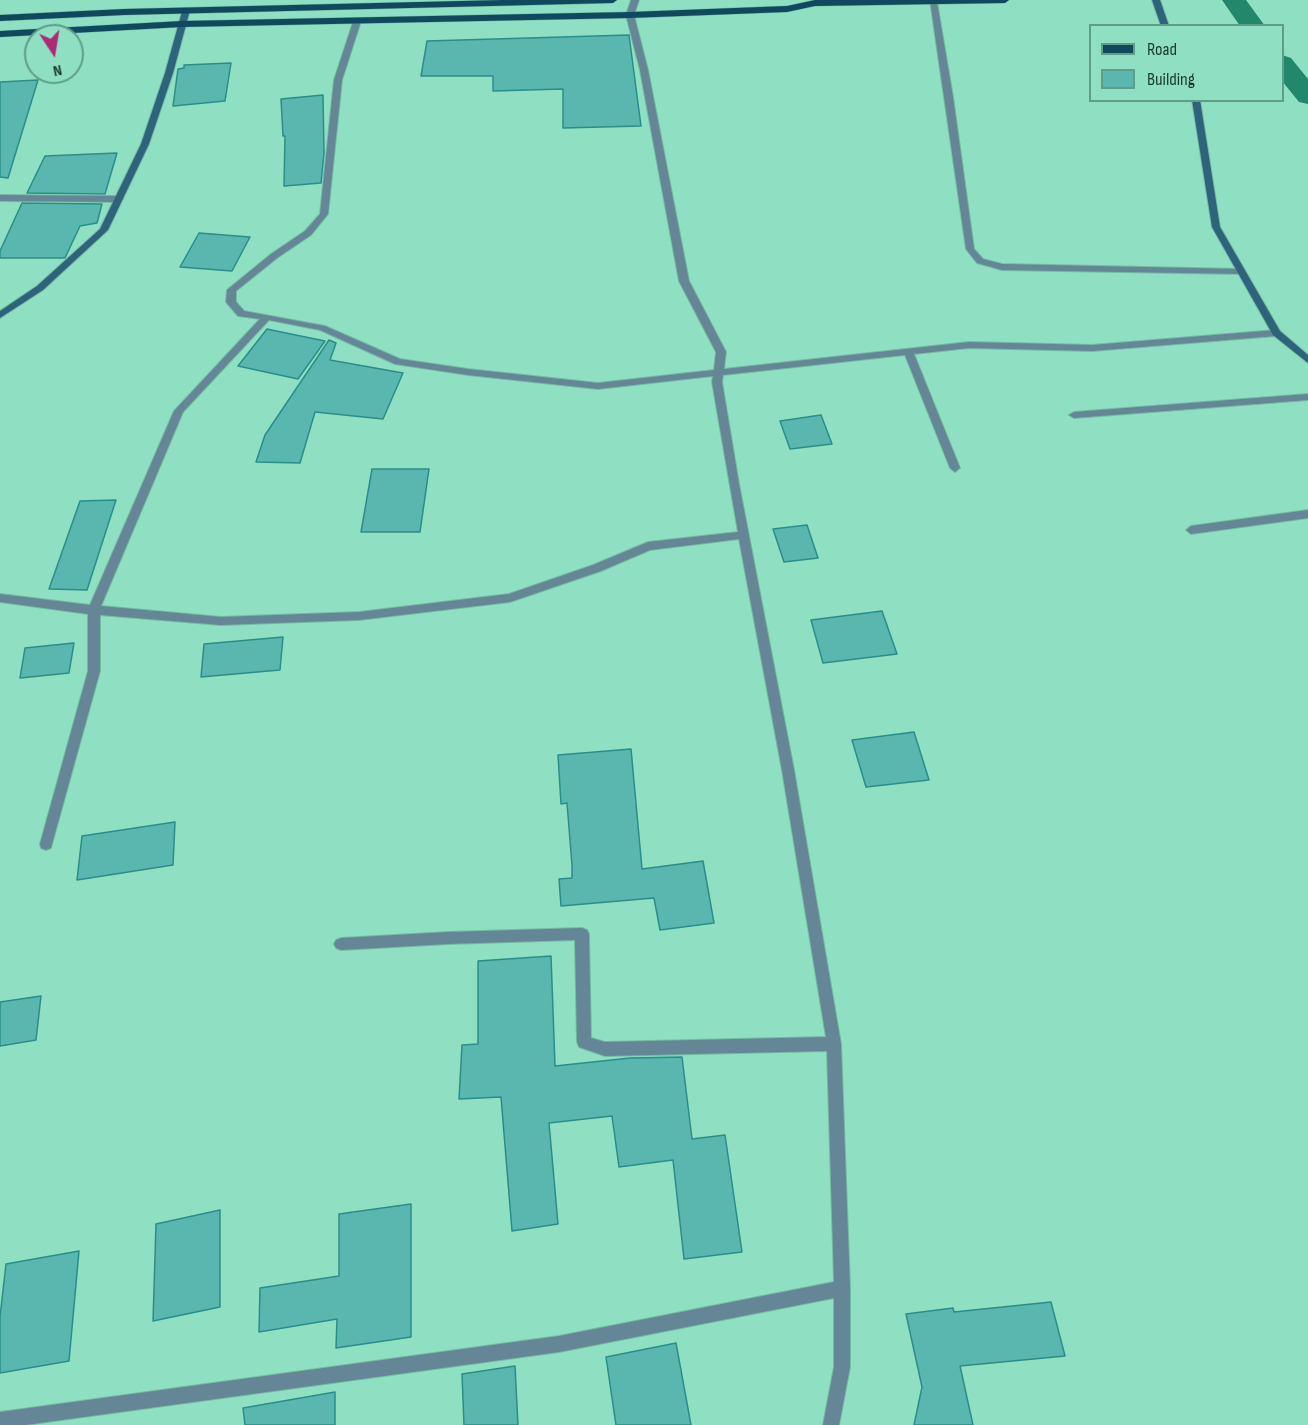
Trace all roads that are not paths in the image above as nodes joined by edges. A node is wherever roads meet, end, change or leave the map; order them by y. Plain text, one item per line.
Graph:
1 (613, 0) edge
2 (635, 0) edge
3 (805, 0) edge
4 (1005, 0) edge
5 (1156, 0) edge
6 (933, 2) junction
7 (815, 3) junction
8 (186, 10) junction
9 (630, 15) junction
10 (0, 18) edge
11 (357, 21) junction
12 (182, 24) junction
13 (1164, 24) edge
14 (0, 33) edge
15 (1196, 102) edge
16 (0, 198) edge
17 (118, 199) junction
18 (1240, 272) junction
19 (0, 315) edge
20 (267, 317) junction
21 (1276, 333) junction
22 (908, 351) junction
23 (1308, 360) edge
24 (718, 371) junction
25 (1308, 397) edge
26 (1074, 415) dead end
27 (955, 468) dead end
28 (1308, 514) edge
29 (1191, 530) dead end
30 (743, 535) junction
31 (0, 598) edge
32 (94, 610) junction
33 (46, 844) dead end
34 (341, 944) dead end
35 (834, 1044) junction
36 (842, 1288) junction
37 (0, 1420) edge
38 (831, 1425) edge

1 - 8 main road
2 - 9 street
3 - 7 main road
4 - 6 main road
5 - 13 street
6 - 7 main road
6 - 18 street
7 - 9 main road
8 - 10 main road
8 - 12 street
9 - 11 main road
9 - 24 street
11 - 12 main road
11 - 20 street
12 - 14 main road
12 - 17 street
15 - 18 street
16 - 17 street
17 - 19 street
18 - 21 street
20 - 24 street
20 - 32 street
21 - 22 street
21 - 23 street
22 - 24 street
22 - 27 street
24 - 30 street
25 - 26 street
28 - 29 street
30 - 32 street
30 - 35 street
31 - 32 street
32 - 33 street
34 - 35 street
35 - 36 street
36 - 37 street
36 - 38 street

